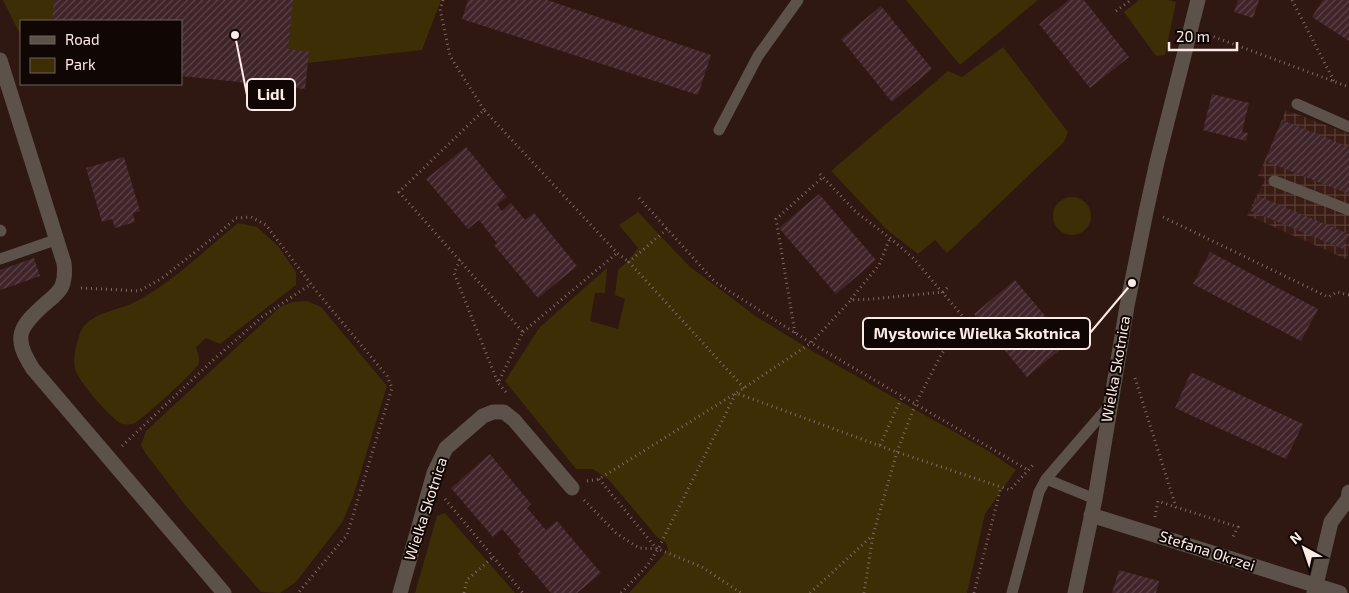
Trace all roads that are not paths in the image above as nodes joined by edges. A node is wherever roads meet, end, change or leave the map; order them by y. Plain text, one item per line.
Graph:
1 (798, 0) edge
2 (1198, 0) edge
3 (0, 60) edge
4 (1297, 104) dead end
5 (1349, 127) edge
6 (720, 130) dead end
7 (1274, 181) dead end
8 (1349, 210) edge
9 (58, 240) junction
10 (0, 259) edge
11 (1110, 406) junction
12 (1046, 479) junction
13 (572, 488) road end
14 (1349, 492) edge
15 (1094, 499) junction
16 (1091, 515) junction
17 (1315, 590) edge
18 (224, 593) edge
19 (400, 593) edge
20 (1012, 593) edge
21 (1075, 593) edge
22 (1340, 593) edge

1 - 6 lane
2 - 11 street, Wielka Skotnica
3 - 9 street
4 - 5 lane
7 - 8 lane
9 - 10 lane
9 - 18 street
11 - 12 lane
11 - 15 street, Wielka Skotnica
12 - 15 lane
12 - 20 lane
13 - 19 street, Wielka Skotnica
14 - 17 street
15 - 16 street, Wielka Skotnica
16 - 17 street, Stefana Okrzei
16 - 21 street, Wielka Skotnica
17 - 22 street, Stefana Okrzei

